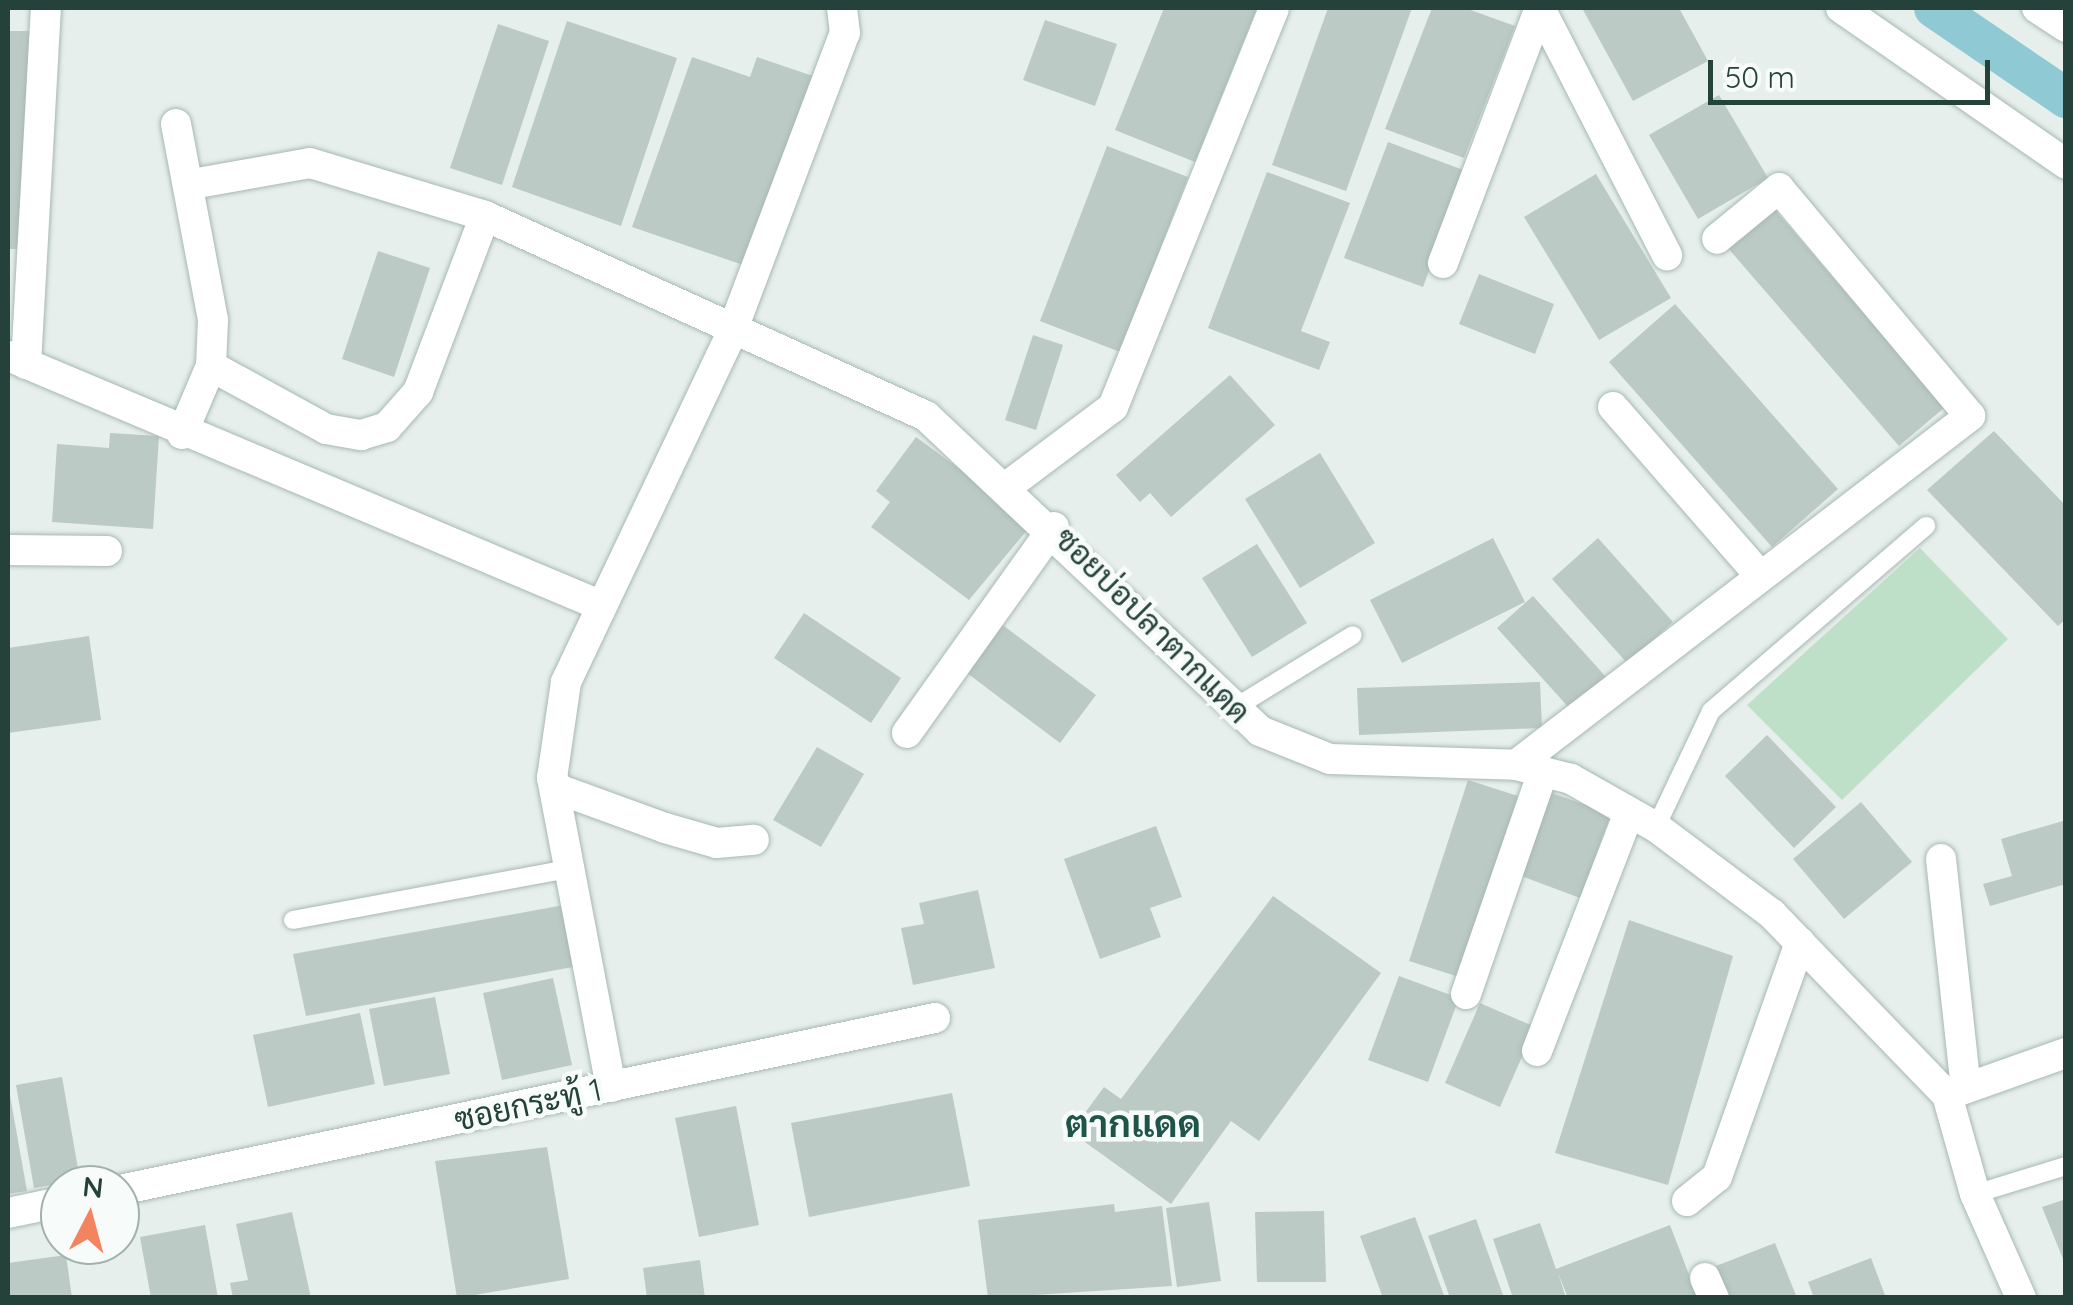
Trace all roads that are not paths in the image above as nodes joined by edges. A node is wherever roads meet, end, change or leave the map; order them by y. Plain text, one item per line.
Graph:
1 (46, 8) edge
2 (842, 8) edge
3 (1274, 8) edge
4 (1841, 8) edge
5 (2038, 8) edge
6 (1541, 9) edge
7 (2066, 27) edge
8 (176, 124) dead end
9 (2066, 164) edge
10 (192, 184) junction
11 (485, 216) junction
12 (1717, 240) dead end
13 (1667, 255) dead end
14 (1443, 263) dead end
15 (731, 334) junction
16 (17, 360) edge
17 (211, 366) junction
18 (1613, 406) dead end
19 (182, 434) junction
20 (1008, 484) junction
21 (1926, 526) dead end
22 (1054, 527) junction
23 (8, 550) edge
24 (107, 551) dead end
25 (1756, 571) junction
26 (596, 604) junction
27 (1354, 635) dead end
28 (1236, 707) junction
29 (906, 733) dead end
30 (1530, 769) junction
31 (552, 778) junction
32 (1642, 820) junction
33 (754, 840) dead end
34 (1941, 859) dead end
35 (569, 869) junction
36 (293, 920) dead end
37 (1800, 942) junction
38 (1466, 994) dead end
39 (935, 1018) dead end
40 (1537, 1052) dead end
41 (2066, 1053) edge
42 (611, 1087) junction
43 (1957, 1091) junction
44 (2066, 1166) edge
45 (140, 1186) edge
46 (1974, 1194) junction
47 (1686, 1200) dead end
48 (40, 1207) edge
49 (8, 1214) edge
50 (2020, 1298) edge

1 - 16 street
2 - 15 street
3 - 20 street
4 - 9 street
5 - 7 street
6 - 13 street
6 - 14 street
8 - 10 street
10 - 11 street, ซอยบ่อปลาตากแดด
10 - 17 street
11 - 15 street, ซอยบ่อปลาตากแดด
11 - 17 street
12 - 25 street
15 - 20 street, ซอยบ่อปลาตากแดด
15 - 26 street
16 - 19 street
17 - 19 street
18 - 25 street
19 - 26 street
20 - 22 street, ซอยบ่อปลาตากแดด
21 - 32 lane
22 - 28 street, ซอยบ่อปลาตากแดด
22 - 29 street
23 - 24 street
25 - 30 street
26 - 31 street
27 - 28 lane
28 - 30 street, ซอยบ่อปลาตากแดด
30 - 32 street, ซอยบ่อปลาตากแดด
30 - 38 street
31 - 33 street
31 - 35 street
32 - 37 street, ซอยบ่อปลาตากแดด
32 - 40 street
34 - 43 street
35 - 36 lane
35 - 42 street
37 - 43 street, ซอยบ่อปลาตากแดด
37 - 47 street
39 - 42 street, ซอยกระทู้ 1
41 - 43 street
42 - 45 street, ซอยกระทู้ 1
43 - 46 street, ซอยบ่อปลาตากแดด
44 - 46 lane
46 - 50 street, ซอยบ่อปลาตากแดด
48 - 49 street

